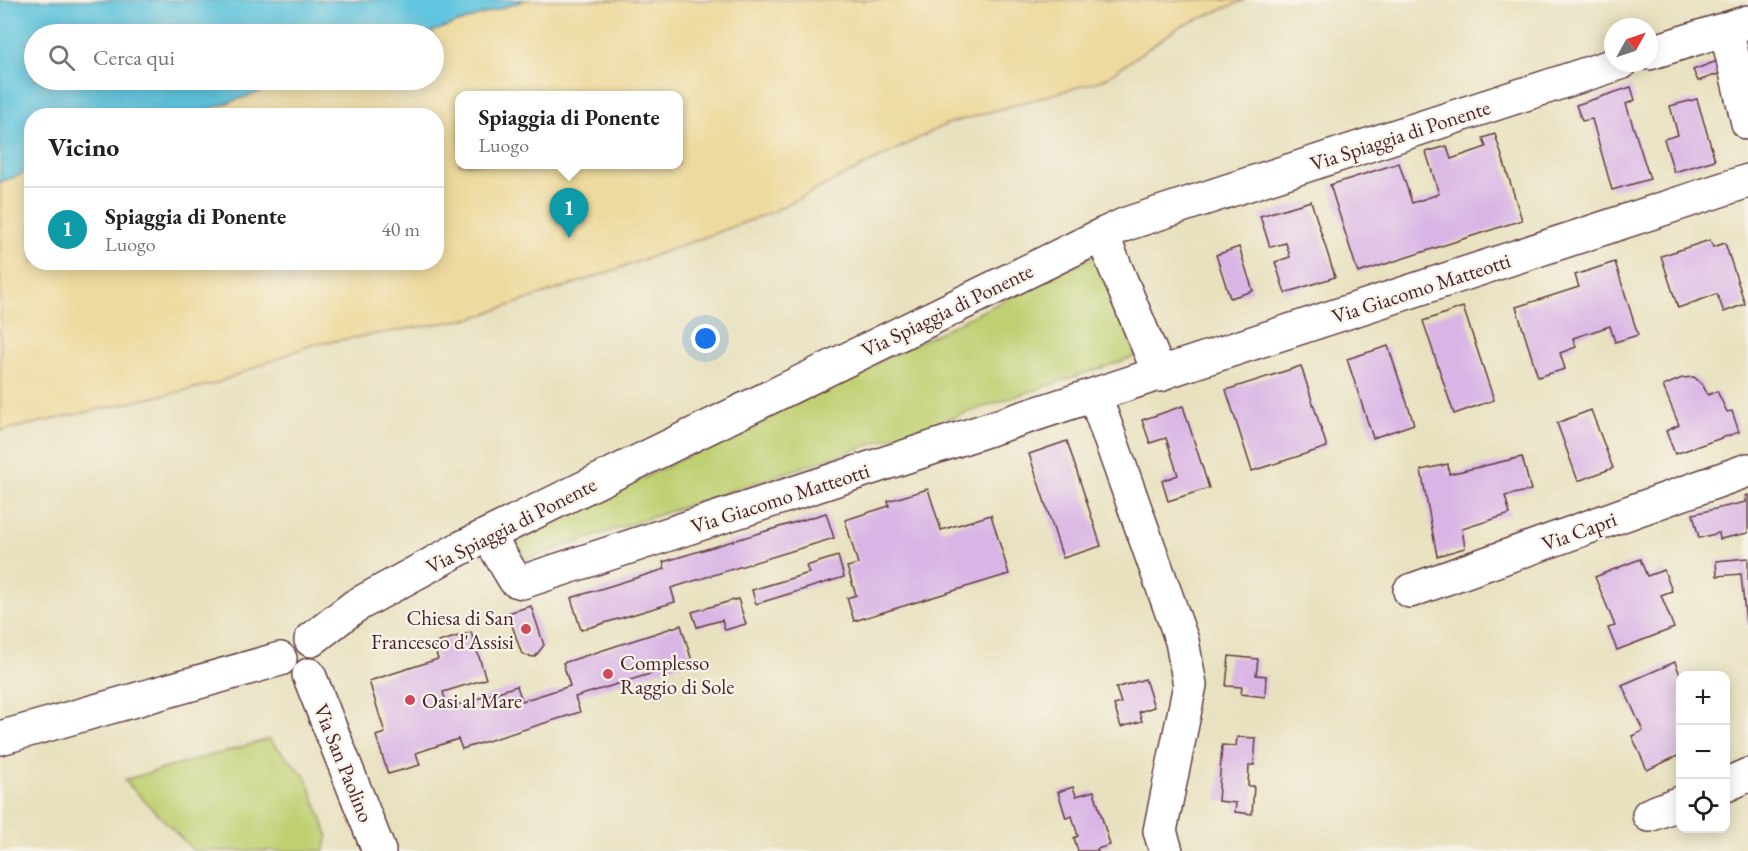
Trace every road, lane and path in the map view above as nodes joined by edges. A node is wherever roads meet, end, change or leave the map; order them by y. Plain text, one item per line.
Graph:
1 (1737, 26) edge
2 (1658, 51) edge
3 (1604, 68) edge
4 (1748, 123) edge
5 (1748, 181) edge
6 (1101, 235) junction
7 (1160, 375) junction
8 (1095, 396) junction
9 (1748, 470) edge
10 (488, 535) junction
11 (1410, 591) dead end
12 (311, 640) junction
13 (280, 659) junction
14 (309, 675) junction
15 (0, 738) edge
16 (1748, 776) edge
17 (1730, 782) edge
18 (1676, 804) edge
19 (1649, 815) dead end
20 (379, 851) edge
21 (1166, 851) edge

1 - 2 street
1 - 4 street
3 - 6 street, Via Spiaggia di Ponente
5 - 7 street, Via Giacomo Matteotti
6 - 7 street
6 - 10 street, Via Spiaggia di Ponente
7 - 8 street, Via Giacomo Matteotti
8 - 10 street, Via Giacomo Matteotti
8 - 21 street
9 - 11 street, Via Capri
10 - 12 street, Via Spiaggia di Ponente
12 - 13 street
12 - 14 street
13 - 14 street
13 - 15 street
14 - 20 street, Via San Paolino
16 - 17 street
18 - 19 street

